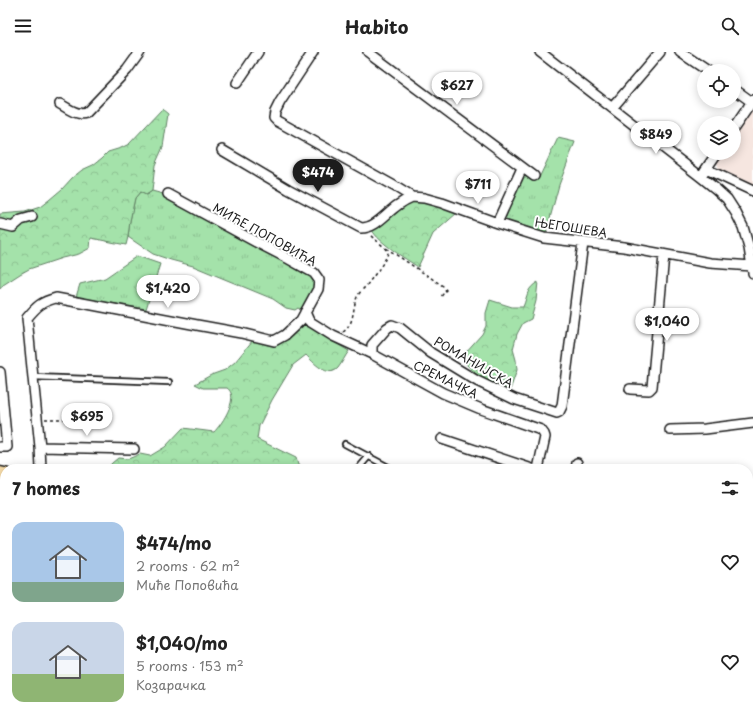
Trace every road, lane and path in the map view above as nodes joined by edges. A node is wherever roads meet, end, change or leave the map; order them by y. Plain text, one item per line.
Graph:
1 (140, 52) edge
2 (258, 52) edge
3 (313, 52) edge
4 (368, 52) edge
5 (540, 52) edge
6 (660, 52) edge
7 (680, 52) edge
8 (698, 64) edge
9 (237, 83) dead end
10 (741, 94) edge
11 (752, 101) edge
12 (60, 104) dead end
13 (612, 108) junction
14 (741, 118) edge
15 (222, 150) dead end
16 (712, 160) edge
17 (522, 168) junction
18 (704, 173) junction
19 (534, 176) dead end
20 (753, 191) edge
21 (168, 194) dead end
22 (412, 197) junction
23 (32, 217) dead end
24 (497, 223) junction
25 (0, 224) edge
26 (366, 228) junction
27 (583, 243) junction
28 (386, 248) junction
29 (664, 255) junction
30 (752, 269) edge
31 (440, 298) dead end
32 (305, 317) junction
33 (333, 336) junction
34 (372, 354) junction
35 (0, 372) edge
36 (33, 377) junction
37 (169, 382) dead end
38 (630, 389) dead end
39 (84, 413) dead end
40 (37, 419) junction
41 (753, 424) edge
42 (670, 430) dead end
43 (442, 439) dead end
44 (345, 444) dead end
45 (0, 447) edge
46 (40, 447) junction
47 (134, 449) dead end
48 (369, 456) junction
49 (42, 464) edge
50 (362, 464) edge
51 (383, 464) edge
52 (517, 464) edge
53 (539, 464) edge

1 - 12 street
2 - 9 street
3 - 22 street, ЊЕГОШЕВА
4 - 17 street
5 - 13 street
6 - 13 street
7 - 8 street
10 - 11 street
11 - 14 street
13 - 18 street
15 - 26 street
16 - 18 street
17 - 19 street
17 - 24 street
18 - 20 street
18 - 30 street
21 - 32 street, МИЋЕ ПОПОВИЋА
22 - 24 street, ЊЕГОШЕВА
22 - 26 street
23 - 25 street
24 - 27 street, ЊЕГОШЕВА
26 - 28 path
27 - 29 street, ЊЕГОШЕВА
27 - 34 street, РОМАНИЈСКА
28 - 31 path
28 - 33 path
29 - 30 street, ЊЕГОШЕВА
29 - 38 street
32 - 33 street, СРЕМАЧКА
32 - 36 street
33 - 34 street, СРЕМАЧКА
34 - 53 street, СРЕМАЧКА
35 - 45 street
36 - 37 lane
36 - 40 street
39 - 40 path
40 - 46 street
41 - 42 street
43 - 52 street
44 - 48 lane
46 - 47 street
46 - 49 street
48 - 50 lane
48 - 51 lane

